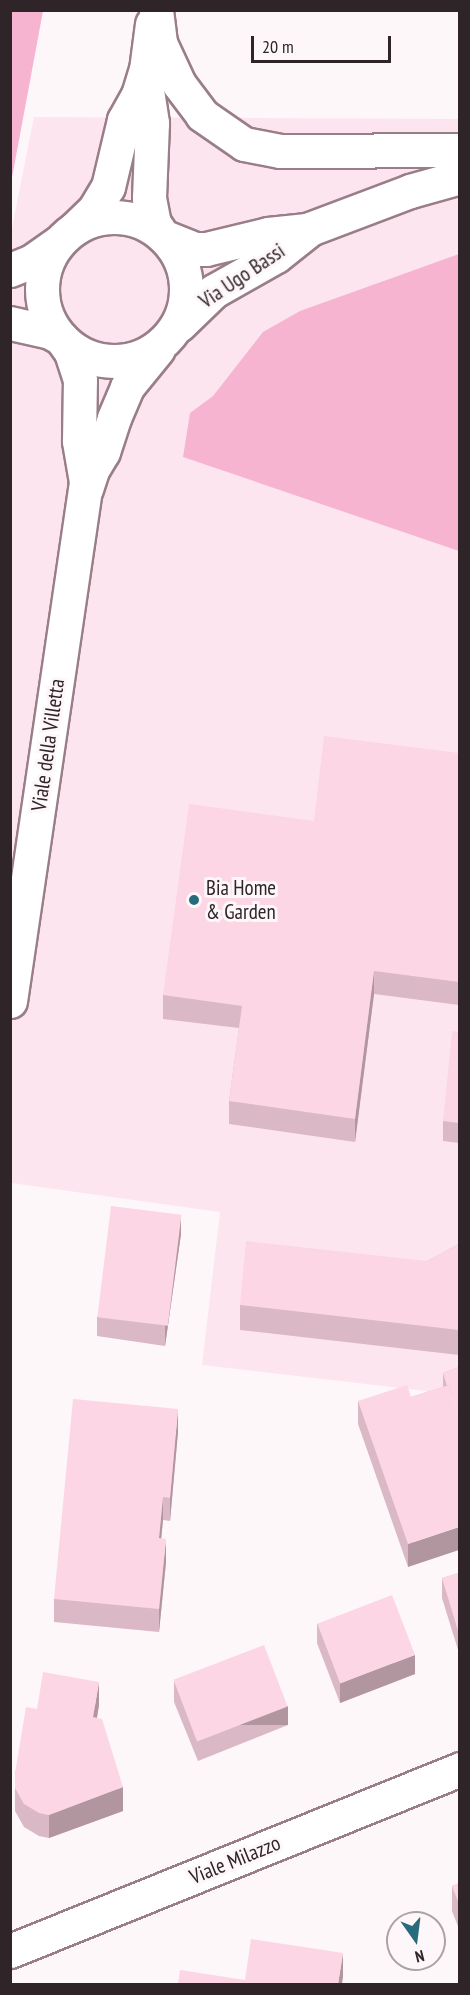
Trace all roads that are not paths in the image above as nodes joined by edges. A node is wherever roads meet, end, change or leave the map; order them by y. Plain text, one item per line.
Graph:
1 (155, 10) edge
2 (146, 67) junction
3 (459, 150) edge
4 (459, 177) edge
5 (315, 227) junction
6 (163, 235) junction
7 (66, 236) junction
8 (10, 270) edge
9 (10, 323) edge
10 (169, 336) junction
11 (62, 340) junction
12 (86, 489) junction
13 (10, 1001) edge
14 (459, 1769) edge
15 (10, 1951) edge

1 - 2 street
1 - 3 street
2 - 6 street
2 - 7 street
4 - 5 street, Via Ugo Bassi
5 - 6 street, Via Ugo Bassi
5 - 10 street, Via Ugo Bassi
6 - 7 street
6 - 10 street
7 - 8 street
7 - 11 street
9 - 11 street
10 - 11 street
10 - 12 street, Viale della Villetta
11 - 12 street, Viale della Villetta
12 - 13 street, Viale della Villetta
14 - 15 street, Viale Milazzo

